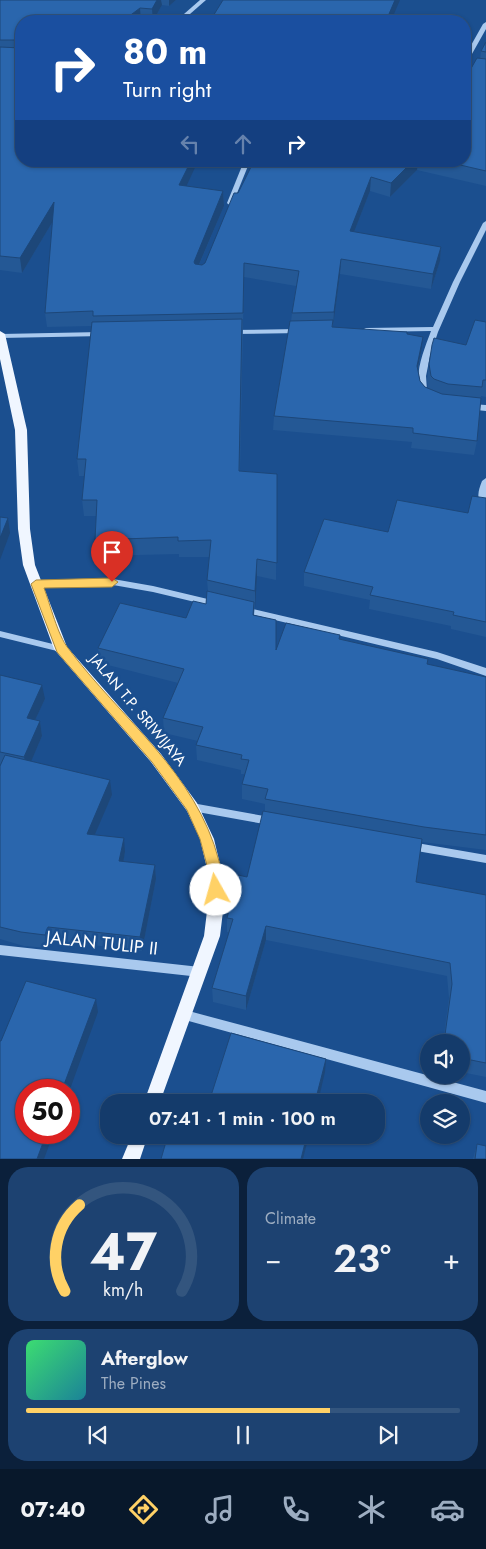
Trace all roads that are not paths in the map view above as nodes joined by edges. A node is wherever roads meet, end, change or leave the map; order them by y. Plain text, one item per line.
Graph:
1 (203, 0) edge
2 (186, 15) edge
3 (486, 24) edge
4 (471, 50) edge
5 (244, 167) edge
6 (225, 215) edge
7 (486, 223) edge
8 (434, 329) junction
9 (356, 330) edge
10 (308, 331) edge
11 (220, 332) edge
12 (112, 334) edge
13 (0, 335) edge
14 (428, 398) edge
15 (460, 405) edge
16 (486, 408) edge
17 (486, 481) edge
18 (486, 505) edge
19 (36, 584) junction
20 (0, 634) edge
21 (61, 649) junction
22 (486, 672) edge
23 (192, 807) junction
24 (280, 822) edge
25 (398, 843) edge
26 (486, 859) edge
27 (0, 950) edge
28 (200, 972) junction
29 (185, 1015) junction
30 (155, 1094) edge
31 (486, 1097) edge
32 (137, 1144) edge
33 (131, 1159) edge

1 - 2 street
3 - 4 street
5 - 6 street
7 - 8 street
8 - 9 street
8 - 14 street
10 - 11 street
12 - 13 street
13 - 19 main road, JALAN T.P. SRIWIJAYA
15 - 16 street
17 - 18 street
19 - 21 main road, JALAN T.P. SRIWIJAYA
19 - 22 street
20 - 21 street
21 - 23 main road, JALAN T.P. SRIWIJAYA
23 - 24 street
23 - 28 main road, JALAN T.P. SRIWIJAYA
25 - 26 street
27 - 28 street, JALAN TULIP II
28 - 29 main road, JALAN T.P. SRIWIJAYA
29 - 30 main road, JALAN T.P. SRIWIJAYA
29 - 31 street
32 - 33 main road

